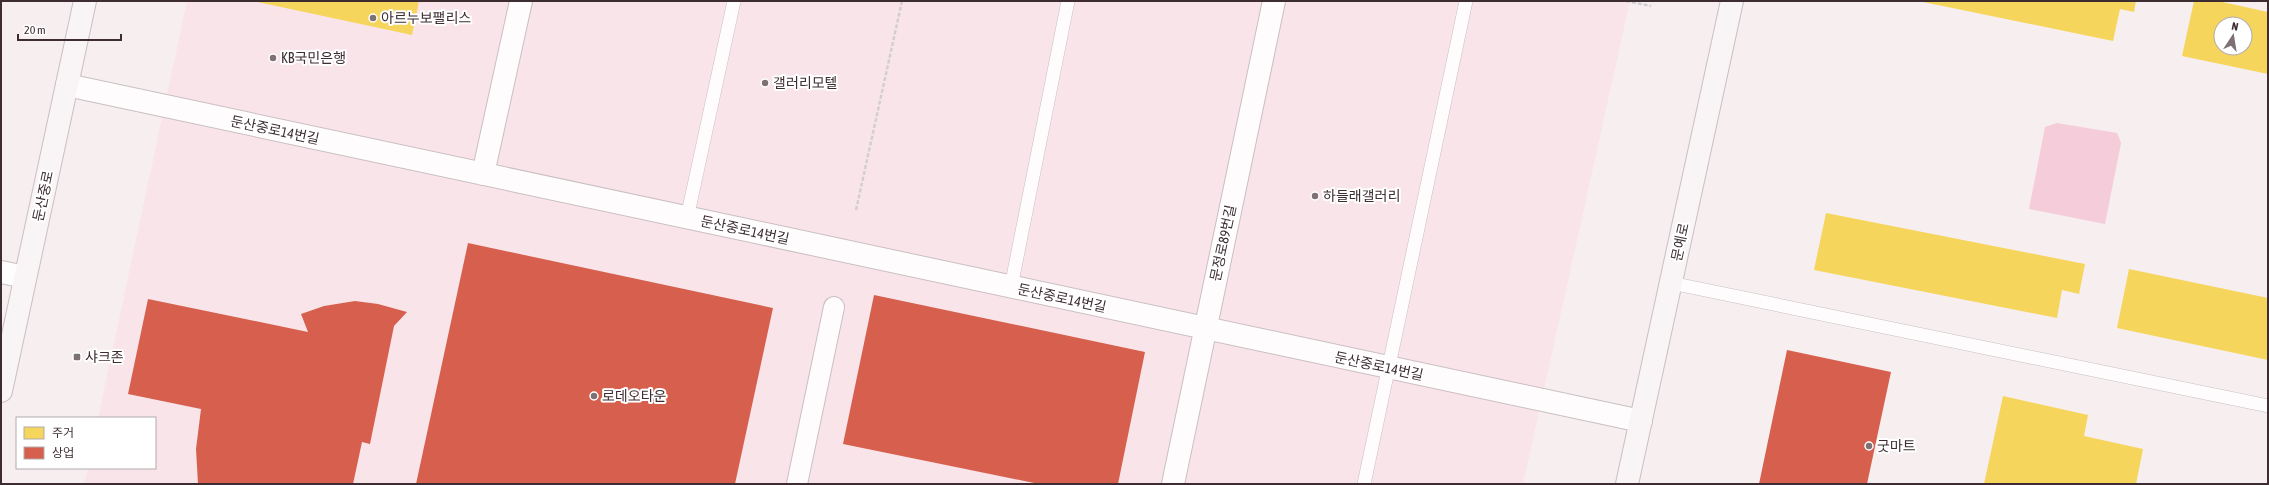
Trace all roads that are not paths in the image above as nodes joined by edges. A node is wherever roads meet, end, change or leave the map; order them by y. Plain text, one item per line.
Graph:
1 (85, 1) edge
2 (520, 1) edge
3 (734, 1) edge
4 (1068, 1) edge
5 (1274, 1) edge
6 (1466, 1) edge
7 (1732, 1) edge
8 (67, 85) junction
9 (483, 174) junction
10 (687, 218) junction
11 (1, 272) edge
12 (25, 277) junction
13 (1671, 283) junction
14 (1010, 287) junction
15 (834, 307) dead end
16 (1206, 328) junction
17 (1388, 368) junction
18 (1, 391) edge
19 (2268, 406) edge
20 (1641, 421) junction
21 (798, 484) edge
22 (1173, 484) edge
23 (1364, 484) edge
24 (1628, 484) edge

1 - 8 main road, 둔산중로
2 - 9 street
3 - 10 lane
4 - 14 lane
5 - 16 street, 문정로89번길
6 - 17 lane
7 - 13 main road, 문예로
8 - 9 street, 둔산중로14번길
8 - 12 main road, 둔산중로
9 - 10 street, 둔산중로14번길
10 - 14 street, 둔산중로14번길
11 - 12 street
12 - 18 main road, 둔산중로
13 - 19 lane
13 - 20 main road, 문예로
14 - 16 street, 둔산중로14번길
15 - 21 street
16 - 17 street, 둔산중로14번길
16 - 22 street, 문정로89번길
17 - 20 street, 둔산중로14번길
17 - 23 lane
20 - 24 main road, 문예로

